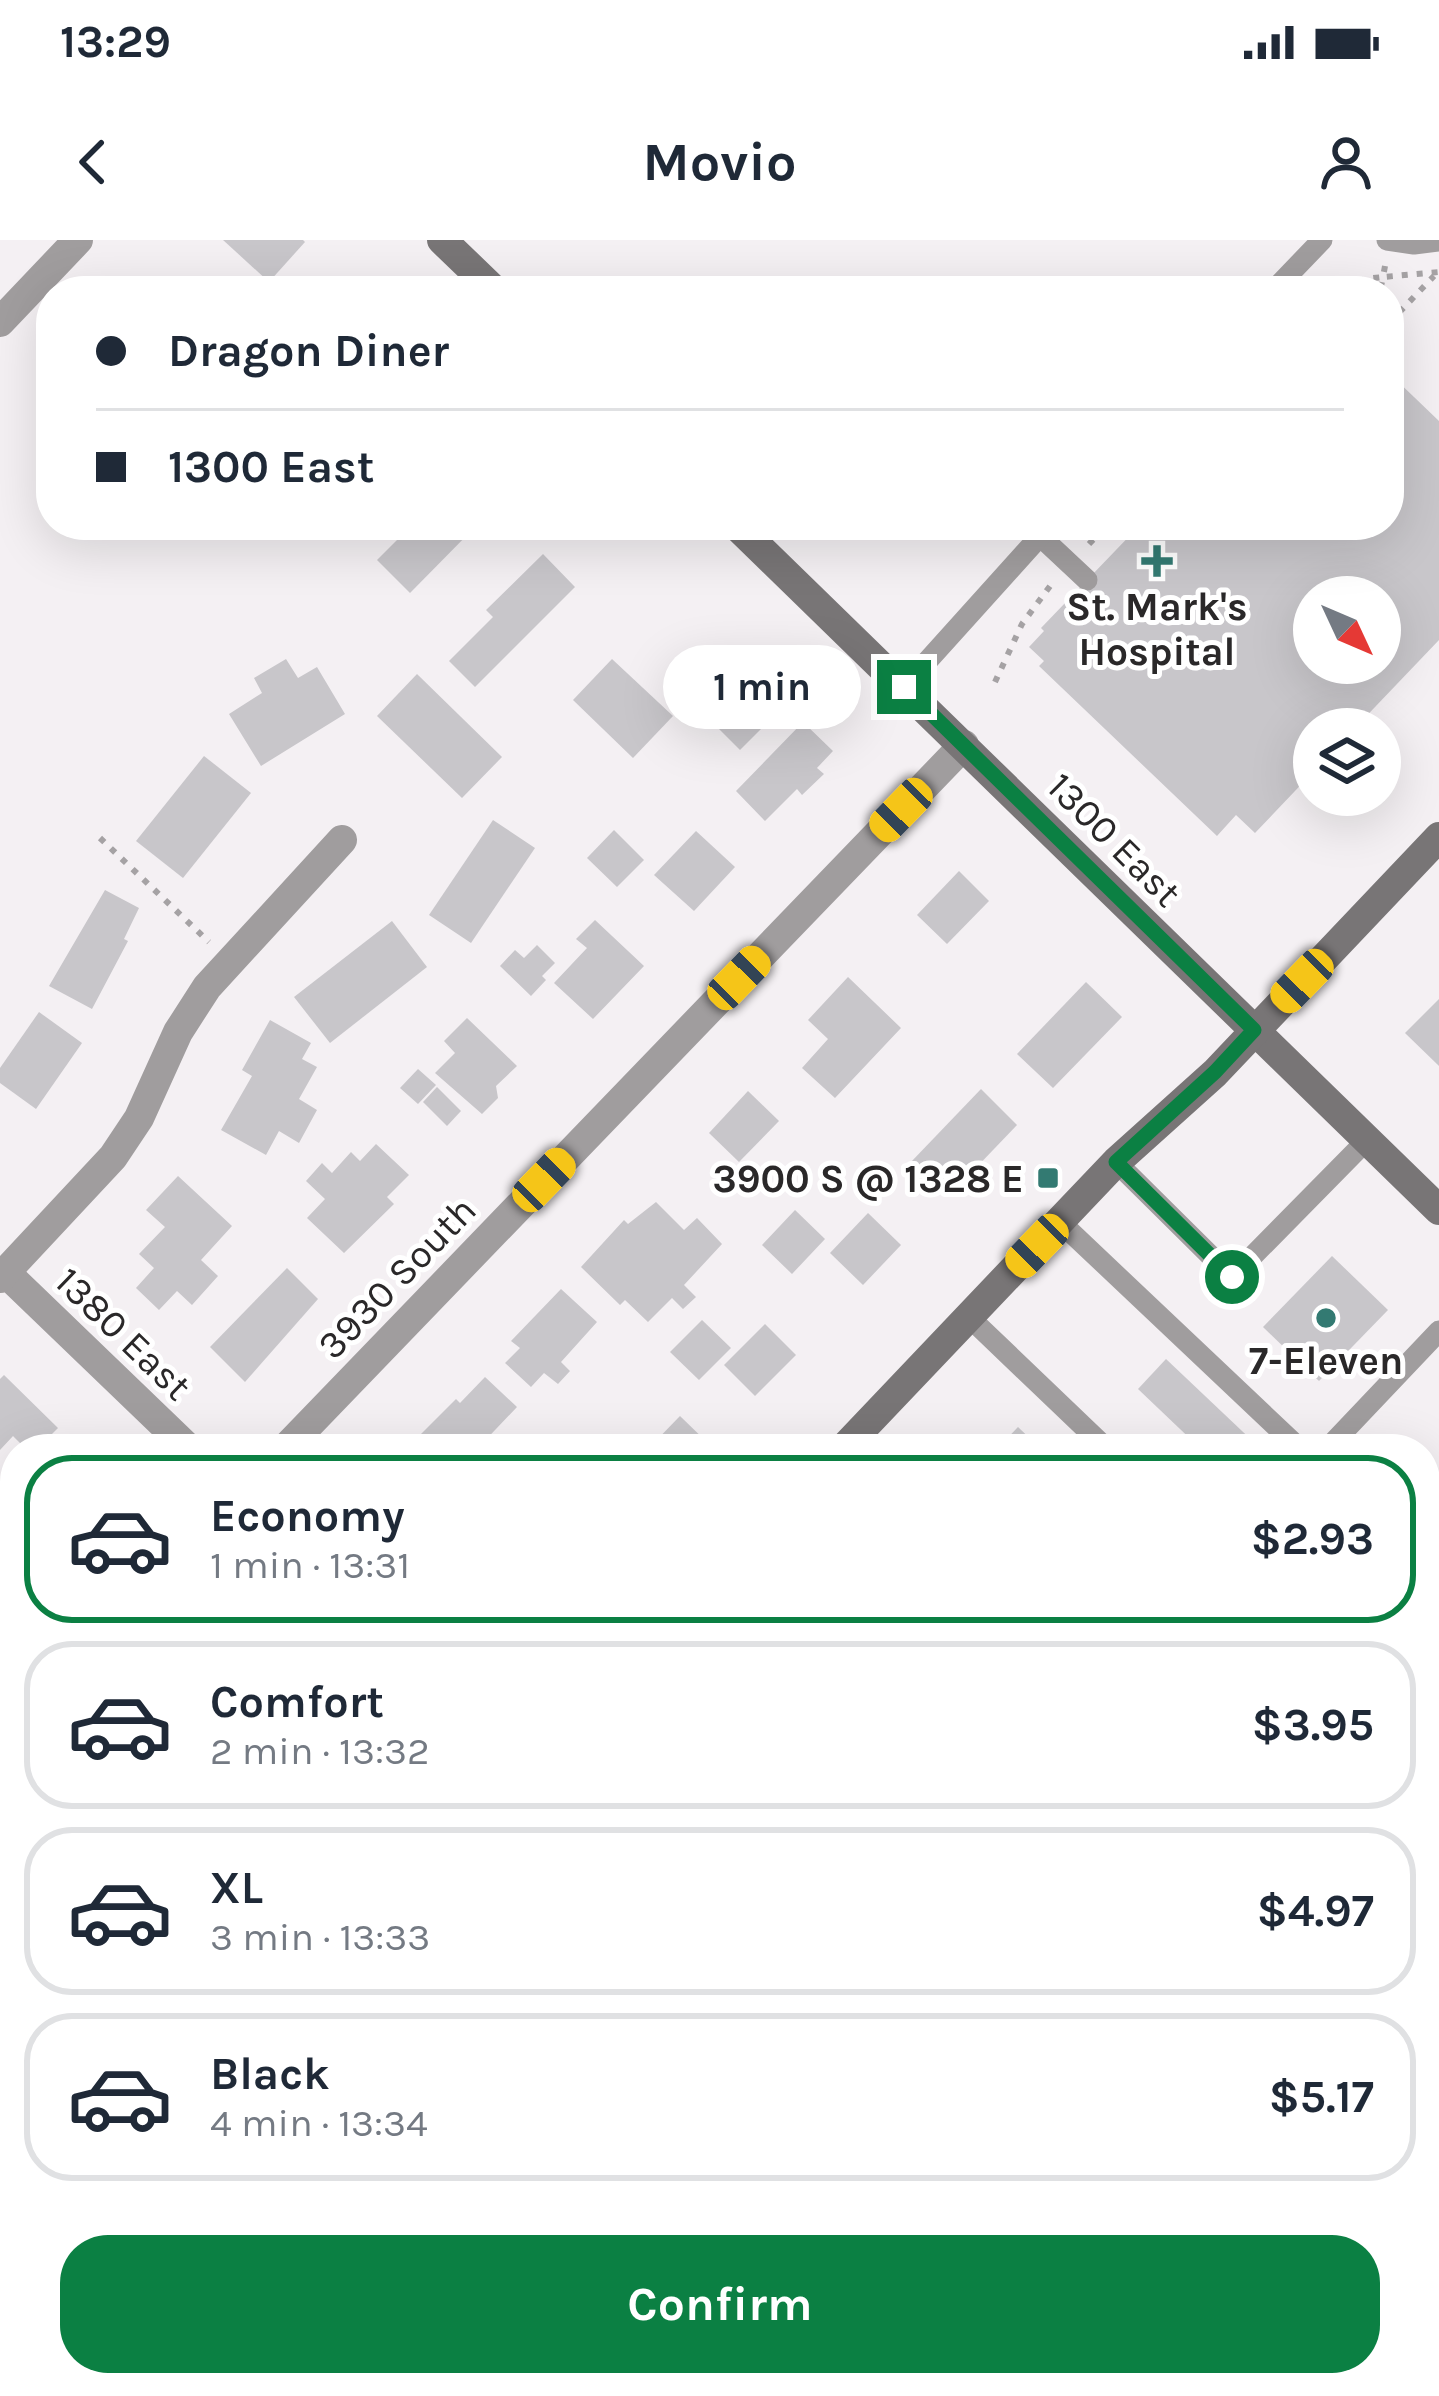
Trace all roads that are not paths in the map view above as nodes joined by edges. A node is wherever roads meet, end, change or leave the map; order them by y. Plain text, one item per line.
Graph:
1 (78, 240) edge
2 (442, 240) edge
3 (1322, 240) edge
4 (1388, 240) edge
5 (1439, 241) edge
6 (44, 276) edge
7 (479, 276) edge
8 (1287, 276) edge
9 (36, 284) edge
10 (0, 322) edge
11 (752, 540) edge
12 (1037, 540) edge
13 (1053, 540) edge
14 (1087, 580) dead end
15 (904, 687) junction
16 (964, 745) junction
17 (342, 840) dead end
18 (1438, 842) edge
19 (1254, 1030) junction
20 (1367, 1140) junction
21 (1116, 1162) junction
22 (1439, 1210) edge
23 (1060, 1222) junction
24 (3, 1275) edge
25 (969, 1317) junction
26 (1439, 1330) edge
27 (173, 1434) edge
28 (299, 1434) edge
29 (857, 1434) edge
30 (1091, 1434) edge
31 (1284, 1434) edge
32 (1341, 1434) edge

1 - 6 street
2 - 7 main road
3 - 8 lane
4 - 5 lane
9 - 10 street
11 - 15 main road, 1300 East
12 - 15 lane
13 - 14 lane
15 - 16 main road, 1300 East
16 - 19 main road, 1300 East
16 - 28 street, 3930 South
17 - 24 street
18 - 19 main road
19 - 20 main road, 1300 East
19 - 21 main road
20 - 21 lane
20 - 22 main road, 1300 East
21 - 23 main road
23 - 25 main road
23 - 31 lane
24 - 27 street, 1380 East
25 - 29 main road
25 - 30 lane
26 - 32 lane

